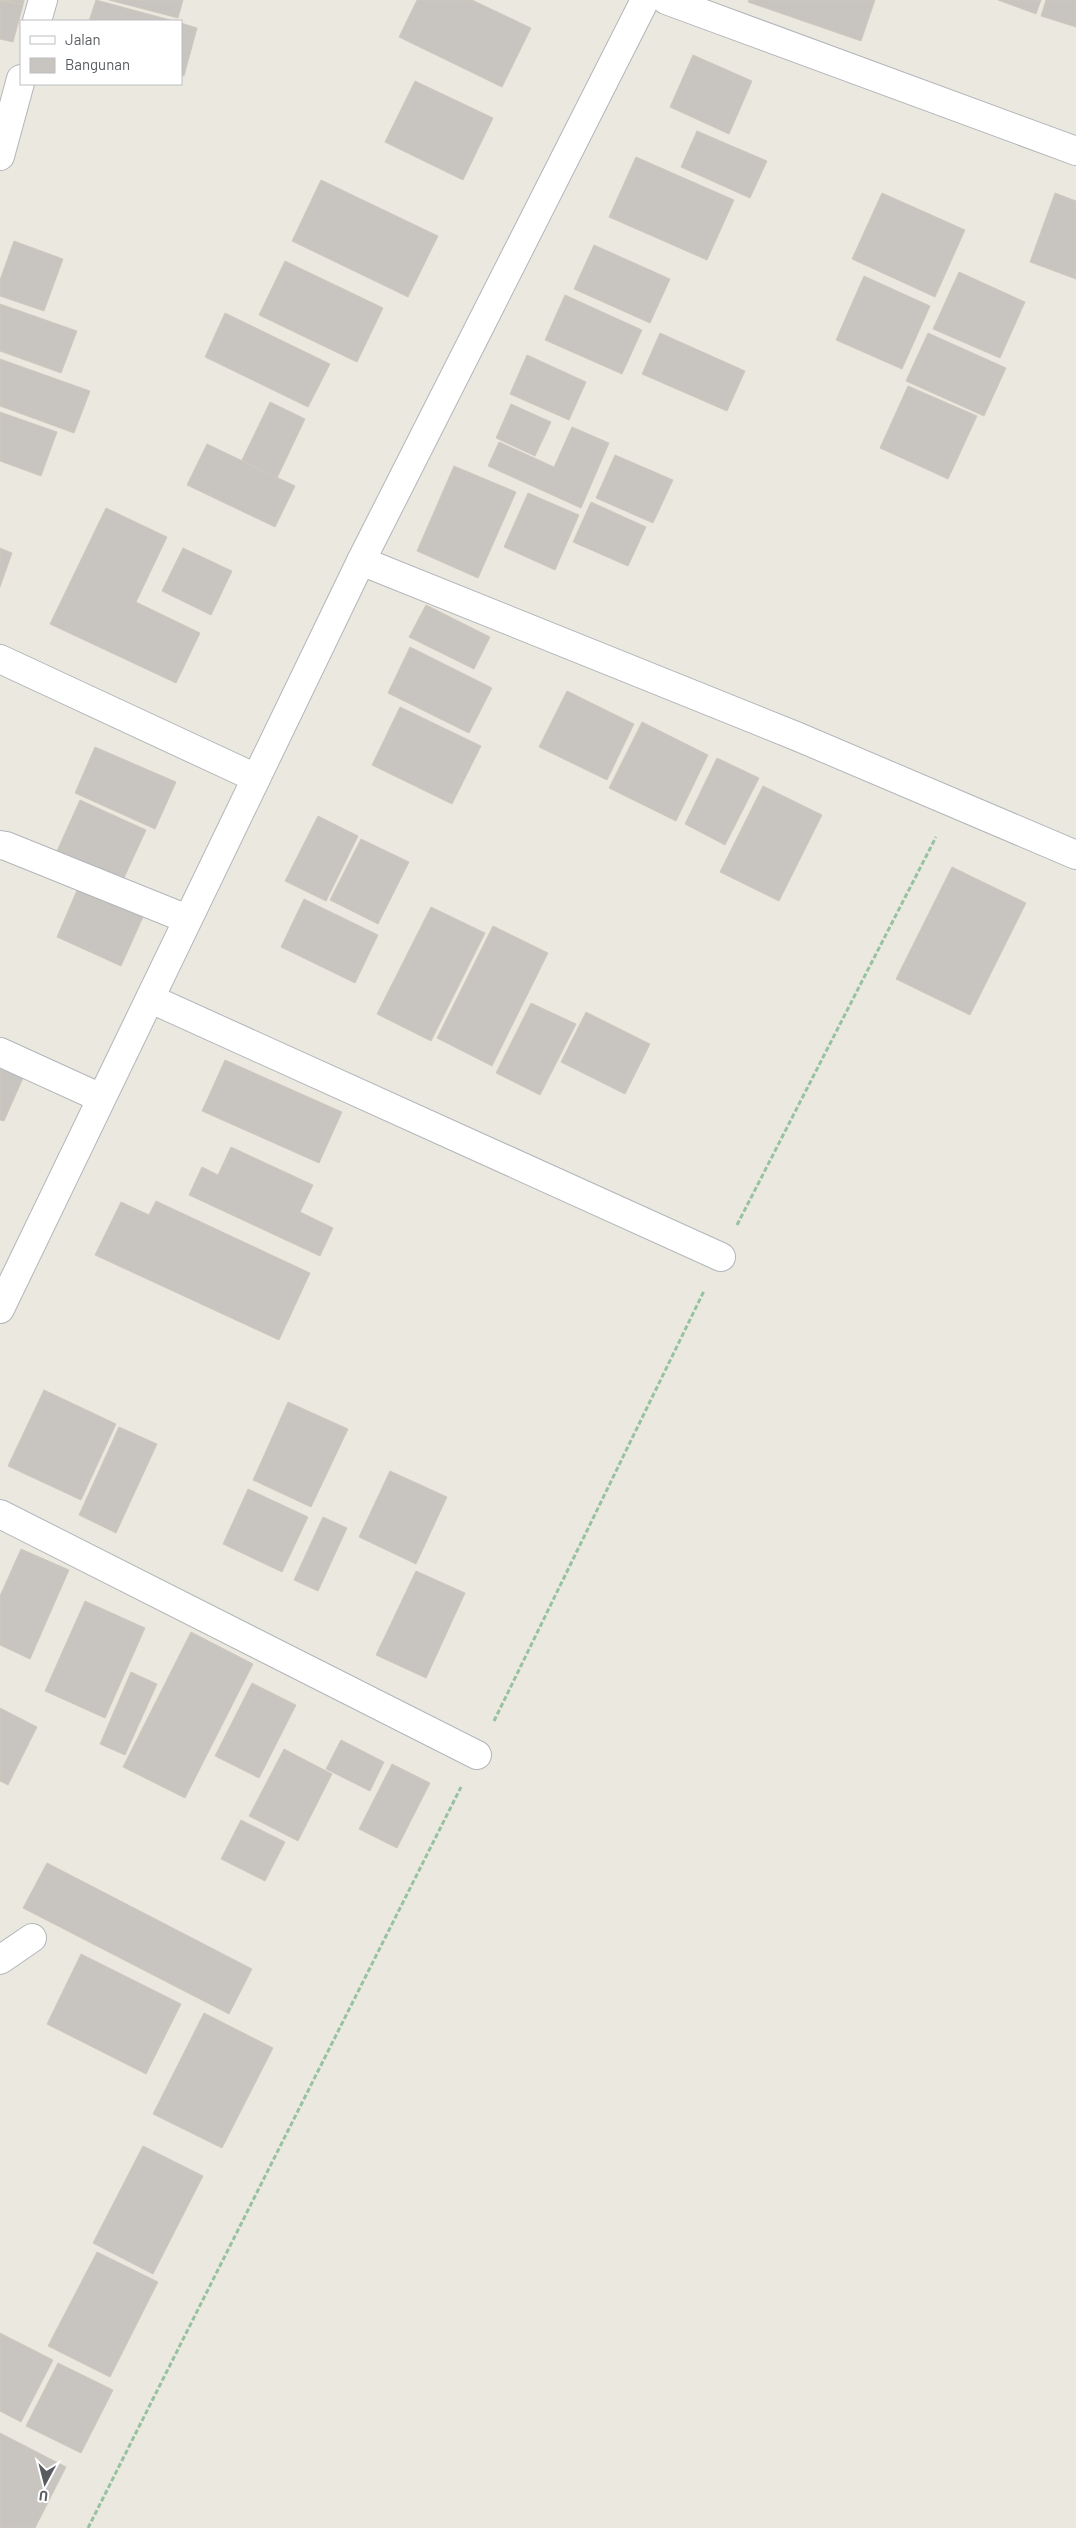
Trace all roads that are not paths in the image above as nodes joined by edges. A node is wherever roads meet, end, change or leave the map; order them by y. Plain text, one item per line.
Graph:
1 (43, 0) edge
2 (645, 0) edge
3 (666, 0) edge
4 (37, 20) edge
5 (20, 82) edge
6 (1076, 152) edge
7 (0, 156) edge
8 (361, 561) junction
9 (0, 659) edge
10 (256, 778) junction
11 (0, 845) edge
12 (1076, 855) edge
13 (187, 919) junction
14 (151, 999) junction
15 (0, 1052) edge
16 (102, 1098) junction
17 (721, 1257) road end
18 (0, 1308) edge
19 (0, 1514) edge
20 (478, 1755) road end
21 (32, 1938) dead end
22 (0, 1960) edge

1 - 4 street
2 - 8 street
3 - 6 street
5 - 7 street
8 - 10 street
8 - 12 street
9 - 10 street
10 - 13 street
11 - 13 street
13 - 14 street
14 - 16 street
14 - 17 street
15 - 16 street
16 - 18 street
19 - 20 street
21 - 22 street

